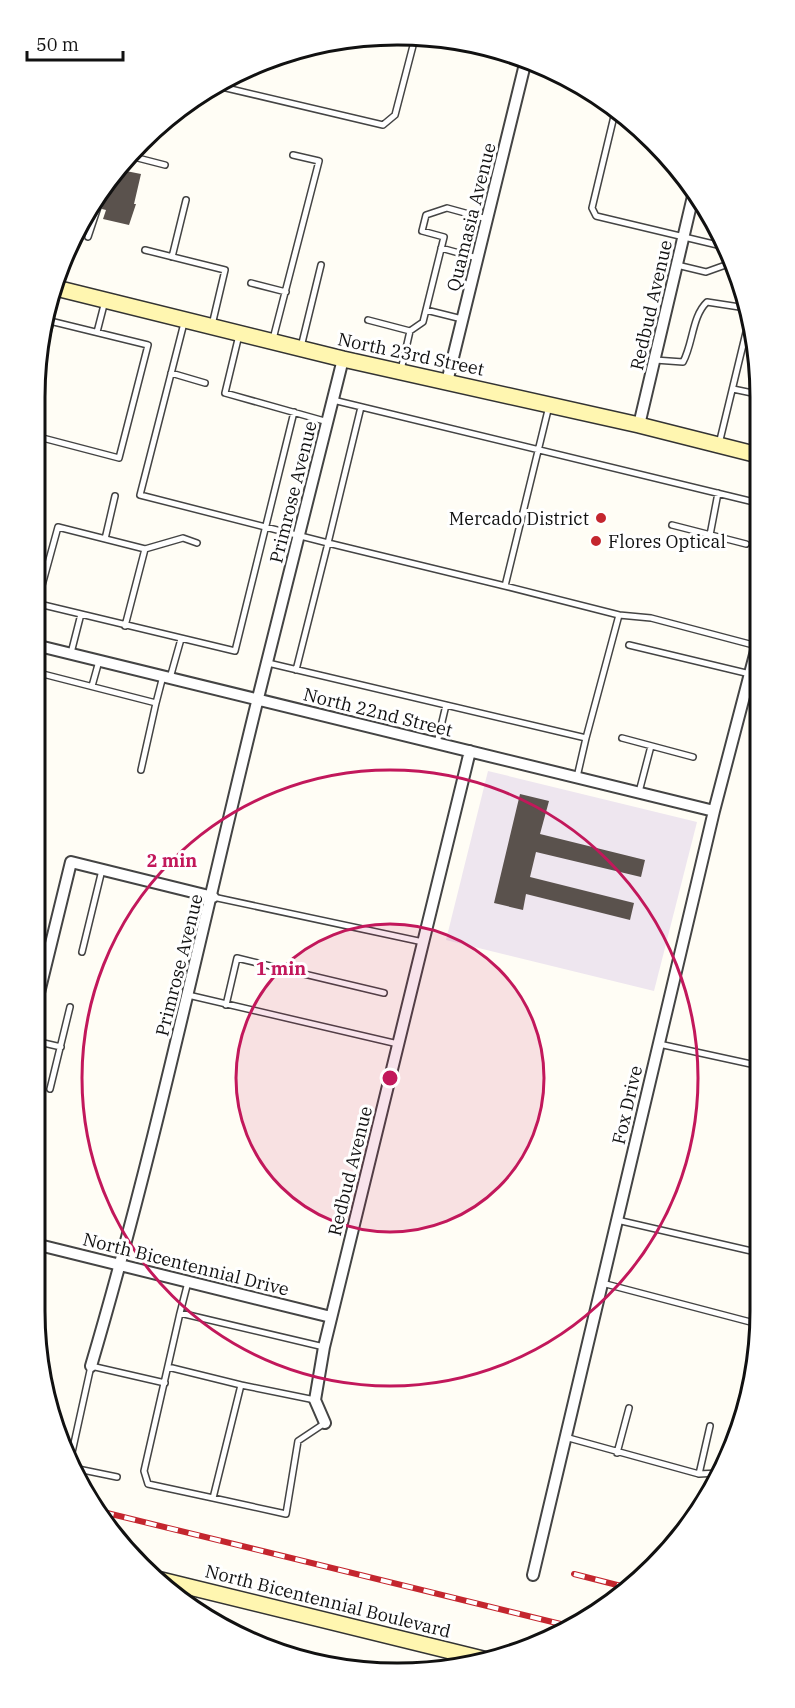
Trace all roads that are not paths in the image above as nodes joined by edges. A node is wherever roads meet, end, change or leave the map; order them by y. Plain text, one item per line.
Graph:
1 (413, 46) edge
2 (524, 69) edge
3 (228, 88) edge
4 (613, 119) edge
5 (292, 155) dead end
6 (138, 158) edge
7 (165, 165) dead end
8 (186, 200) dead end
9 (692, 203) edge
10 (95, 217) edge
11 (487, 219) junction
12 (88, 237) dead end
13 (684, 237) junction
14 (715, 244) edge
15 (441, 248) junction
16 (145, 250) dead end
17 (172, 257) junction
18 (478, 258) junction
19 (321, 265) dead end
20 (677, 265) junction
21 (724, 266) edge
22 (250, 283) dead end
23 (62, 290) edge
24 (286, 292) junction
25 (105, 300) junction
26 (738, 307) edge
27 (426, 310) junction
28 (462, 319) junction
29 (184, 320) junction
30 (368, 320) dead end
31 (54, 322) edge
32 (212, 327) junction
33 (410, 331) junction
34 (97, 333) junction
35 (240, 333) junction
36 (745, 338) edge
37 (273, 342) junction
38 (300, 349) junction
39 (344, 359) junction
40 (655, 360) junction
41 (400, 372) junction
42 (171, 373) junction
43 (447, 382) junction
44 (205, 383) dead end
45 (733, 388) junction
46 (750, 392) edge
47 (333, 400) junction
48 (549, 404) junction
49 (361, 407) junction
50 (294, 412) junction
51 (328, 422) junction
52 (639, 425) junction
53 (45, 439) edge
54 (719, 445) junction
55 (538, 450) junction
56 (750, 453) edge
57 (718, 493) junction
58 (115, 496) dead end
59 (750, 501) edge
60 (672, 525) dead end
61 (266, 528) junction
62 (710, 535) junction
63 (299, 536) junction
64 (105, 539) junction
65 (197, 543) dead end
66 (328, 543) junction
67 (746, 544) dead end
68 (145, 549) junction
69 (45, 570) edge
70 (505, 586) junction
71 (45, 605) edge
72 (81, 614) junction
73 (619, 615) junction
74 (125, 626) junction
75 (181, 639) junction
76 (750, 643) edge
77 (629, 645) dead end
78 (45, 648) edge
79 (71, 654) junction
80 (99, 661) junction
81 (267, 663) junction
82 (296, 670) junction
83 (750, 674) joint
84 (45, 675) edge
85 (166, 677) junction
86 (92, 686) junction
87 (258, 699) junction
88 (156, 703) junction
89 (446, 705) junction
90 (586, 738) junction
91 (622, 738) dead end
92 (436, 743) junction
93 (651, 746) junction
94 (470, 751) junction
95 (693, 757) dead end
96 (141, 770) dead end
97 (577, 777) junction
98 (639, 792) junction
99 (714, 811) junction
100 (102, 870) junction
101 (213, 897) junction
102 (423, 942) junction
103 (82, 952) dead end
104 (45, 954) edge
105 (384, 993) dead end
106 (188, 995) junction
107 (226, 1005) junction
108 (70, 1006) dead end
109 (45, 1043) edge
110 (398, 1044) junction
111 (659, 1044) junction
112 (61, 1047) junction
113 (750, 1064) edge
114 (50, 1089) dead end
115 (617, 1221) junction
116 (45, 1247) edge
117 (750, 1251) edge
118 (121, 1265) junction
119 (188, 1282) junction
120 (602, 1283) junction
121 (180, 1313) junction
122 (331, 1317) junction
123 (750, 1322) edge
124 (324, 1347) junction
125 (91, 1366) junction
126 (168, 1366) junction
127 (165, 1383) junction
128 (241, 1385) junction
129 (315, 1400) junction
130 (629, 1408) dead end
131 (325, 1423) joint
132 (710, 1426) dead end
133 (565, 1437) junction
134 (73, 1448) edge
135 (617, 1453) junction
136 (83, 1470) edge
137 (710, 1473) edge
138 (699, 1474) junction
139 (117, 1477) dead end
140 (213, 1498) junction
141 (533, 1575) dead end
142 (174, 1583) edge
143 (468, 1656) edge

1 - 3 lane
2 - 11 street, Quamasia Avenue
4 - 13 lane
5 - 24 lane
6 - 7 lane
8 - 17 lane
9 - 13 street, Redbud Avenue
10 - 12 lane
11 - 15 lane
11 - 18 street, Quamasia Avenue
13 - 14 lane
13 - 20 street, Redbud Avenue
15 - 18 lane
15 - 27 lane
16 - 17 lane
17 - 32 lane
18 - 28 street, Quamasia Avenue
19 - 38 lane
20 - 21 lane
20 - 40 street, Redbud Avenue
22 - 24 lane
23 - 25 main road, North 23rd Street
24 - 37 lane
25 - 29 main road, North 23rd Street
25 - 34 lane
26 - 40 lane
27 - 28 lane
27 - 33 lane
28 - 43 street, Quamasia Avenue
29 - 32 main road, North 23rd Street
29 - 42 lane
30 - 33 lane
31 - 34 lane
32 - 35 main road, North 23rd Street
33 - 41 lane
34 - 53 lane
35 - 37 main road, North 23rd Street
35 - 50 lane
36 - 45 lane
37 - 38 main road, North 23rd Street
38 - 39 main road, North 23rd Street
39 - 41 main road, North 23rd Street
39 - 47 street, Primrose Avenue
40 - 52 street, Redbud Avenue
41 - 43 main road, North 23rd Street
42 - 44 lane
42 - 61 lane
43 - 48 main road, North 23rd Street
45 - 46 lane
45 - 54 lane
47 - 49 lane
47 - 51 street, Primrose Avenue
48 - 52 main road, North 23rd Street
48 - 55 lane
49 - 55 lane
49 - 66 lane
50 - 51 lane
50 - 61 lane
51 - 63 street, Primrose Avenue
52 - 54 main road, North 23rd Street
54 - 56 main road, North 23rd Street
55 - 57 lane
55 - 70 lane
57 - 59 lane
57 - 62 lane
58 - 64 lane
60 - 62 lane
61 - 63 lane
61 - 75 lane
62 - 67 lane
63 - 66 lane
63 - 81 street, Primrose Avenue
64 - 68 lane
64 - 69 lane
65 - 68 lane
66 - 70 lane
66 - 82 lane
68 - 74 lane
70 - 73 lane
71 - 72 lane
72 - 74 lane
72 - 79 lane
73 - 76 lane
73 - 90 lane
74 - 75 lane
75 - 85 lane
77 - 83 lane
78 - 79 street, North 22nd Street
79 - 80 street, North 22nd Street
80 - 85 street, North 22nd Street
80 - 86 lane
81 - 82 lane
81 - 87 street, Primrose Avenue
82 - 89 lane
83 - 99 street, Fox Drive
84 - 86 lane
85 - 87 street, North 22nd Street
85 - 88 lane
86 - 88 lane
87 - 92 street, North 22nd Street
87 - 101 street, Primrose Avenue
88 - 96 lane
89 - 90 lane
89 - 92 lane
90 - 97 lane
91 - 93 lane
92 - 94 street, North 22nd Street
93 - 95 lane
93 - 98 lane
94 - 97 street, North 22nd Street
94 - 102 street, Redbud Avenue
97 - 98 street, North 22nd Street
98 - 99 street, North 22nd Street
99 - 111 street, Fox Drive
100 - 101 street
100 - 103 lane
100 - 104 street
101 - 102 lane
101 - 106 street, Primrose Avenue
102 - 110 street, Redbud Avenue
105 - 107 lane
106 - 107 lane
106 - 118 street, Primrose Avenue
107 - 110 lane
108 - 112 lane
109 - 112 lane
110 - 122 street, Redbud Avenue
111 - 113 lane
111 - 115 street, Fox Drive
112 - 114 lane
115 - 117 lane
115 - 120 street, Fox Drive
116 - 118 street, North Bicentennial Drive
118 - 119 street, North Bicentennial Drive
118 - 125 street, Primrose Avenue
119 - 121 lane
119 - 122 street, North Bicentennial Drive
120 - 123 lane
120 - 133 street, Fox Drive
121 - 124 lane
121 - 126 lane
122 - 124 street, Redbud Avenue
124 - 129 street, Redbud Avenue
125 - 127 lane
125 - 134 lane
126 - 127 lane
126 - 128 lane
127 - 140 lane
128 - 129 lane
128 - 140 lane
129 - 131 street
130 - 135 lane
131 - 140 lane
132 - 138 lane
133 - 135 lane
133 - 141 street, Fox Drive
135 - 138 lane
136 - 139 lane
137 - 138 lane
142 - 143 main road, North Bicentennial Boulevard

